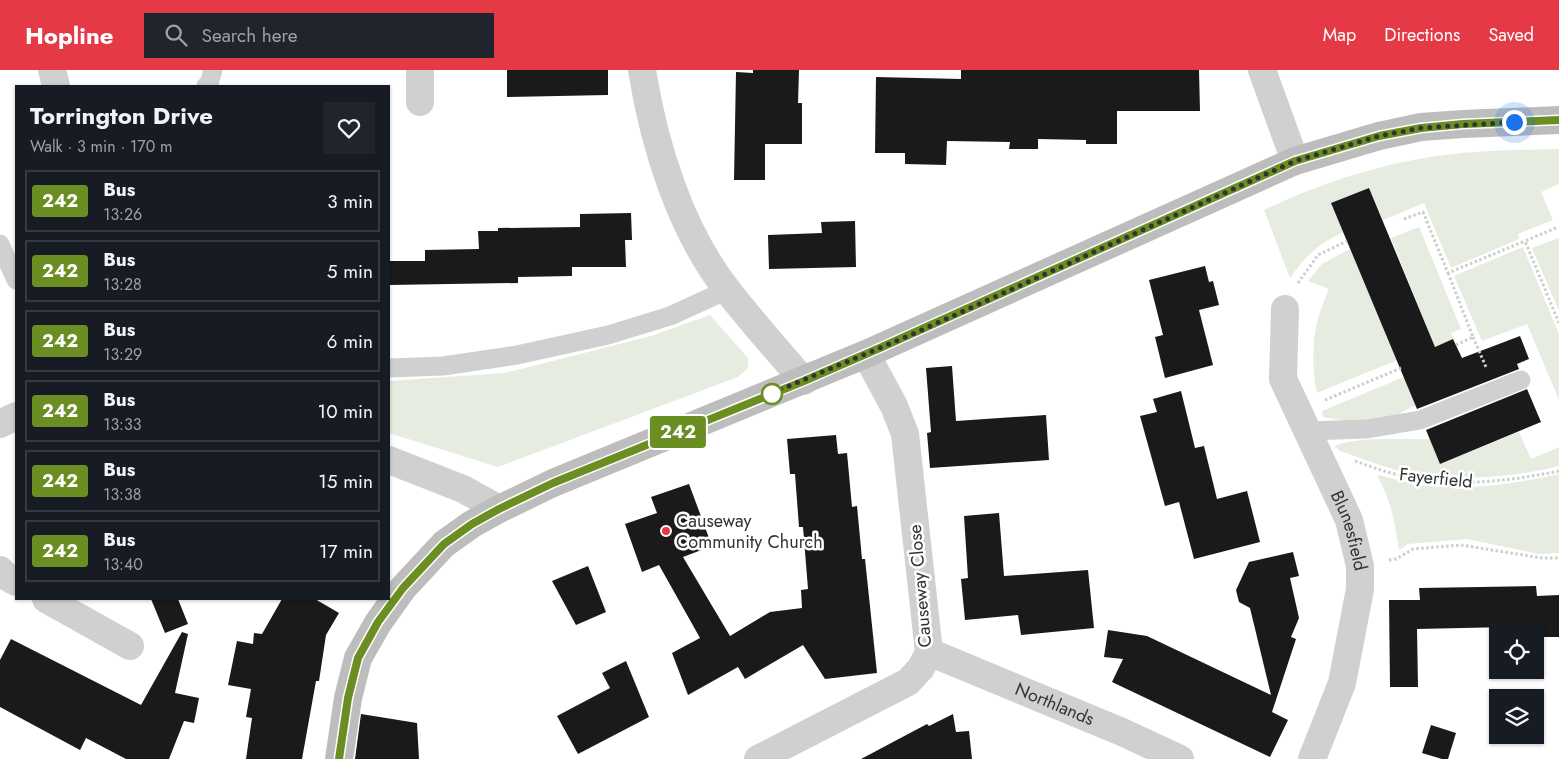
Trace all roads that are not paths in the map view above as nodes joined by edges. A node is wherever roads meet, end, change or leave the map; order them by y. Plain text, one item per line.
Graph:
1 (52, 70) edge
2 (213, 70) edge
3 (420, 70) edge
4 (642, 70) edge
5 (1262, 70) edge
6 (56, 85) edge
7 (208, 85) edge
8 (420, 102) dead end
9 (1559, 120) edge
10 (1295, 161) junction
11 (0, 244) edge
12 (15, 278) edge
13 (727, 290) junction
14 (1284, 309) road end
15 (866, 354) junction
16 (390, 368) edge
17 (1521, 380) dead end
18 (804, 381) junction
19 (15, 416) edge
20 (0, 424) edge
21 (1308, 430) junction
22 (390, 460) edge
23 (499, 509) junction
24 (0, 570) edge
25 (15, 581) edge
26 (48, 600) edge
27 (130, 646) dead end
28 (928, 652) junction
29 (339, 759) edge
30 (758, 759) edge
31 (1180, 759) edge
32 (1312, 759) edge

1 - 6 street
2 - 7 lane
3 - 8 street
4 - 13 street
5 - 10 street
9 - 10 main road
10 - 15 main road
11 - 12 lane
13 - 16 lane
13 - 18 street
14 - 21 street, Blunesfield
15 - 18 main road
15 - 28 street, Causeway Close
17 - 21 lane
18 - 23 main road
19 - 20 street
21 - 32 street, Blunesfield
22 - 23 street
23 - 29 main road
24 - 25 street
26 - 27 street
28 - 30 street, Causeway Close
28 - 31 street, Northlands

